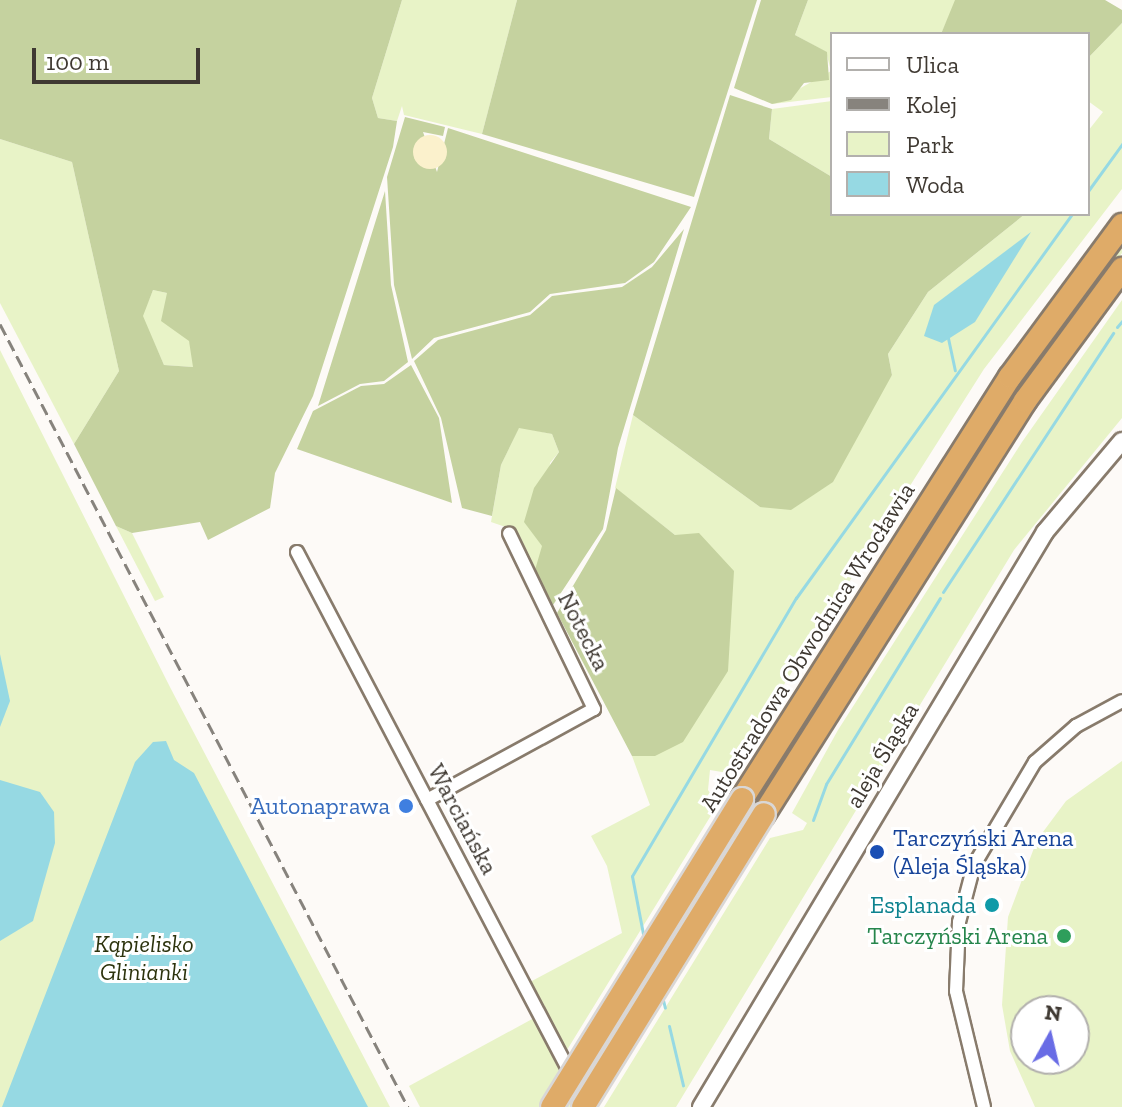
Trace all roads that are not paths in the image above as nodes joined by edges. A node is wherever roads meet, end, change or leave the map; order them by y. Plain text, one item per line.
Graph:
1 (1122, 225) edge
2 (1122, 269) edge
3 (1122, 441) edge
4 (509, 533) dead end
5 (297, 552) dead end
6 (1122, 701) edge
7 (427, 800) junction
8 (552, 1107) edge
9 (586, 1107) edge
10 (701, 1107) edge
11 (984, 1107) edge

1 - 8 highway, Autostradowa Obwodnica Wrocławia, bridge
2 - 9 highway, Autostradowa Obwodnica Wrocławia, bridge
3 - 10 street, aleja Śląska
4 - 7 street, Notecka
5 - 7 street, Warciańska
6 - 11 street
7 - 9 street, Warciańska

